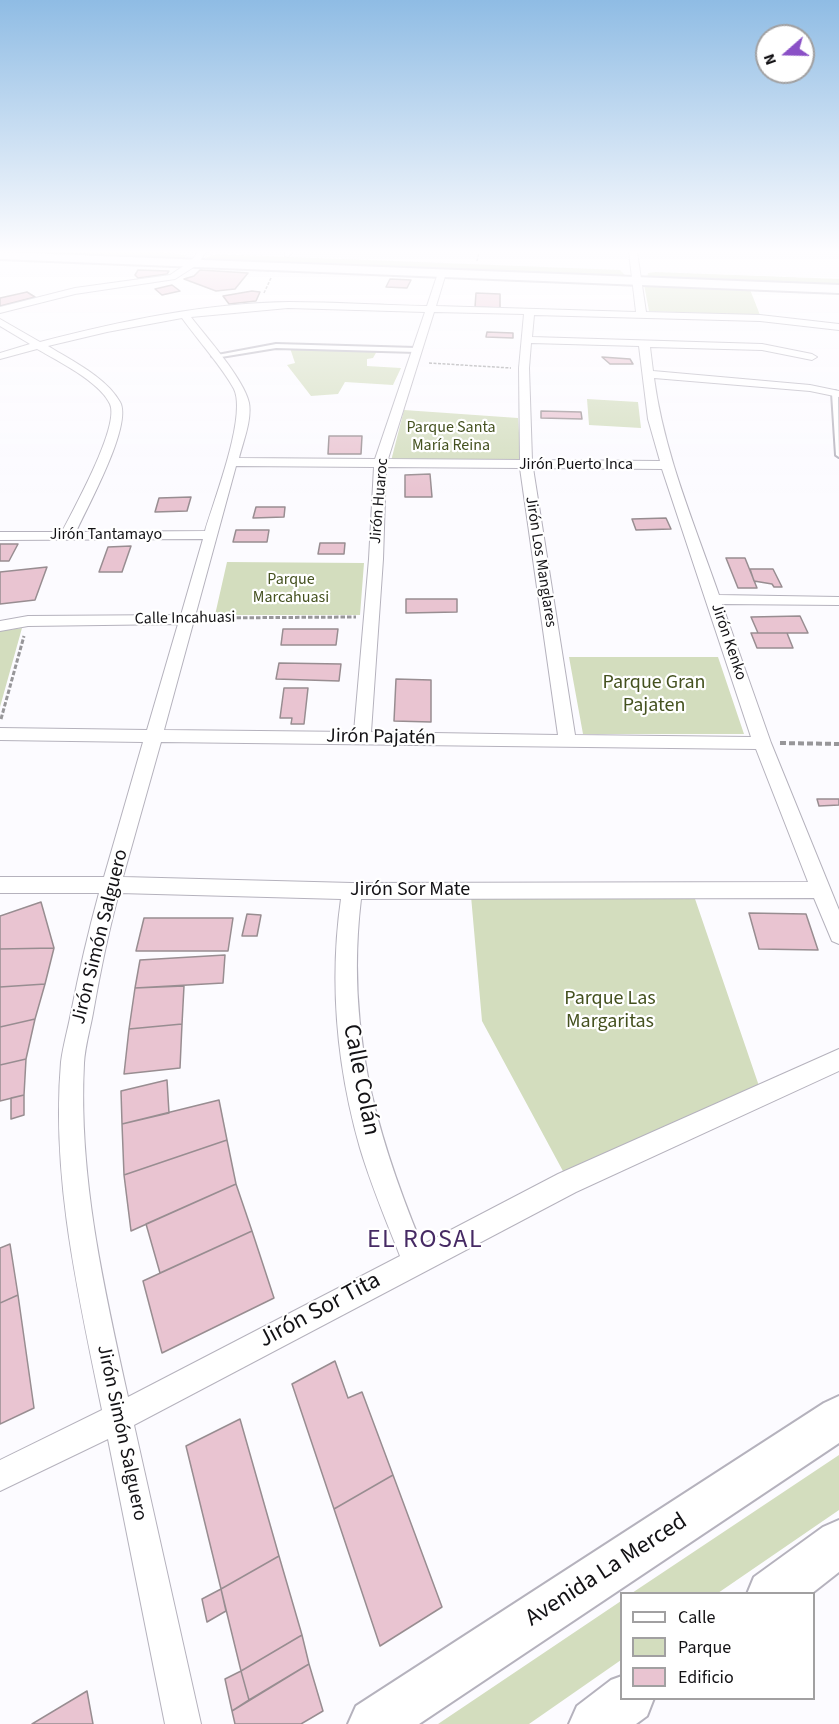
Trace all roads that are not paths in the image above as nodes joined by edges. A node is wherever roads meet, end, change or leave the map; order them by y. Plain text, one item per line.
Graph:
1 (16, 332) edge
2 (94, 332) edge
3 (197, 332) edge
4 (422, 332) edge
5 (528, 332) edge
6 (527, 340) junction
7 (644, 342) junction
8 (36, 345) junction
9 (416, 350) junction
10 (0, 356) edge
11 (215, 356) junction
12 (812, 357) dead end
13 (649, 374) junction
14 (837, 394) edge
15 (839, 454) edge
16 (232, 462) junction
17 (380, 464) junction
18 (526, 465) junction
19 (667, 465) junction
20 (68, 534) junction
21 (212, 535) junction
22 (0, 536) edge
23 (713, 599) junction
24 (839, 601) edge
25 (186, 619) junction
26 (0, 626) edge
27 (0, 734) edge
28 (153, 735) junction
29 (362, 738) junction
30 (567, 740) junction
31 (762, 743) junction
32 (0, 885) edge
33 (113, 885) junction
34 (820, 890) junction
35 (352, 891) junction
36 (839, 935) edge
37 (839, 1060) edge
38 (415, 1262) junction
39 (118, 1418) junction
40 (839, 1418) edge
41 (0, 1476) edge
42 (839, 1544) edge
43 (772, 1592) edge
44 (626, 1700) edge
45 (183, 1724) edge
46 (374, 1724) edge
47 (595, 1724) edge

1 - 8 street
2 - 8 street
3 - 11 street, Jirón Simón Salguero
4 - 9 street, Jirón Huaroc
5 - 6 street, Jirón Los Manglares
6 - 7 street
6 - 18 street, Jirón Los Manglares
7 - 12 street
7 - 13 street, Jirón Kenko
8 - 10 street
8 - 20 street
9 - 11 lane
9 - 17 street, Jirón Huaroc
11 - 16 street, Jirón Simón Salguero
13 - 14 street
13 - 19 street, Jirón Kenko
14 - 15 lane
16 - 17 street, Jirón Puerto Inca
16 - 21 street, Jirón Simón Salguero
17 - 18 street, Jirón Puerto Inca
17 - 29 street, Jirón Huaroc
18 - 19 street, Jirón Puerto Inca
18 - 30 street, Jirón Los Manglares
19 - 23 street, Jirón Kenko
20 - 21 street, Jirón Tantamayo
20 - 22 street, Jirón Tantamayo
21 - 25 street, Jirón Simón Salguero
23 - 24 street
23 - 31 street, Jirón Kenko
25 - 26 street, Calle Incahuasi
25 - 28 street, Jirón Simón Salguero
27 - 28 street, Jirón Pajatén
28 - 29 street, Jirón Pajatén
28 - 33 street, Jirón Simón Salguero
29 - 30 street, Jirón Pajatén
30 - 31 street, Jirón Pajatén
31 - 34 street, Jirón Kenko
32 - 33 street, Jirón Sor Mate
33 - 35 street, Jirón Sor Mate
33 - 39 street, Jirón Simón Salguero
34 - 35 street, Jirón Sor Mate
34 - 36 street, Jirón Kenko
35 - 38 street, Calle Colán
37 - 38 street, Jirón Sor Tita
38 - 39 street, Jirón Sor Tita
39 - 41 street, Jirón Sor Tita
39 - 45 street, Jirón Simón Salguero
40 - 46 main road, Avenida La Merced
42 - 43 main road
44 - 47 main road

